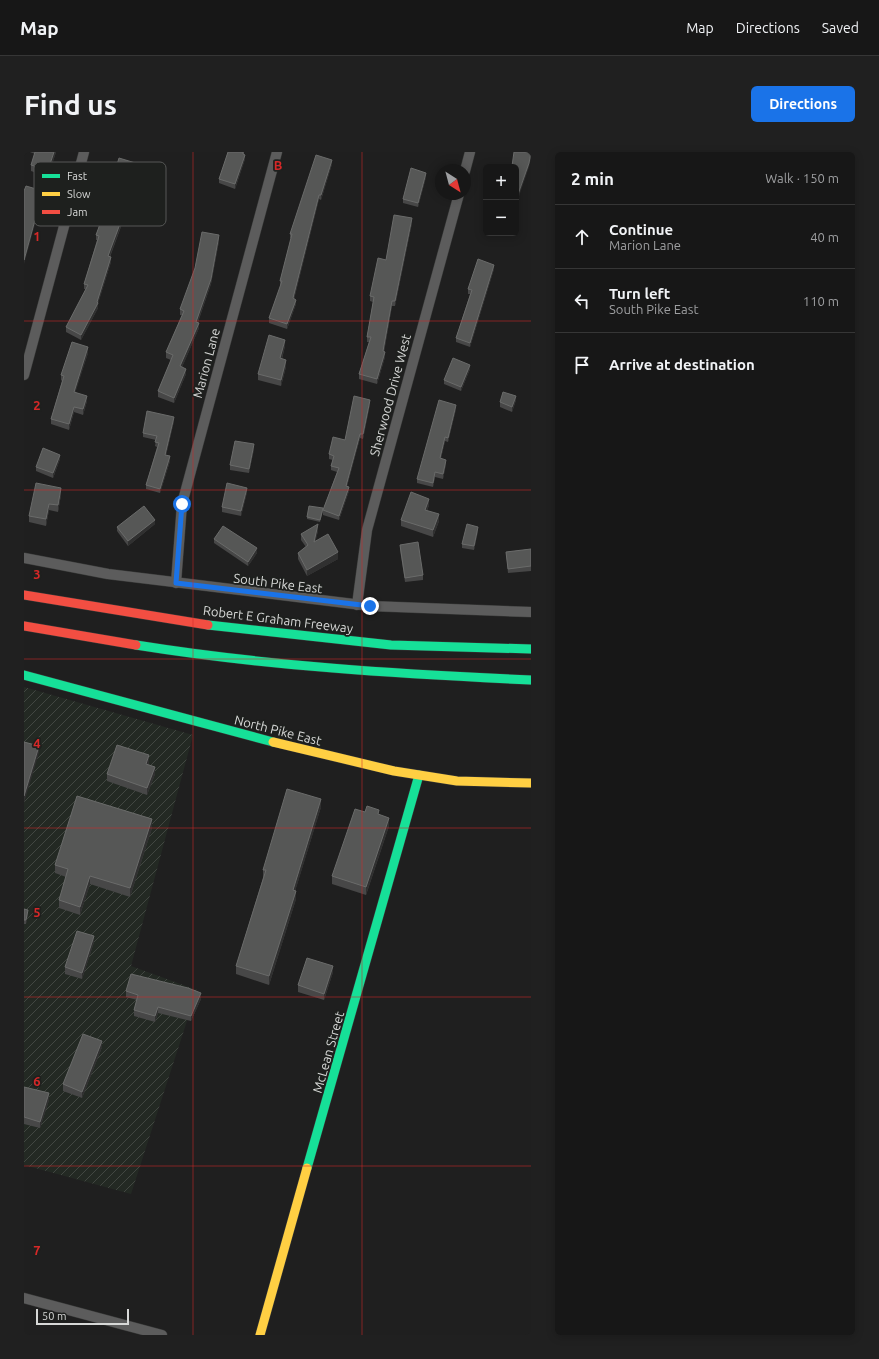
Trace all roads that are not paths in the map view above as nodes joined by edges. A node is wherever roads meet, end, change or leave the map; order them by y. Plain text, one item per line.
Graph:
1 (84, 152) edge
2 (277, 152) edge
3 (470, 152) edge
4 (81, 162) edge
5 (467, 164) edge
6 (457, 200) edge
7 (64, 226) edge
8 (24, 374) edge
9 (24, 558) edge
10 (176, 583) junction
11 (24, 595) edge
12 (357, 605) junction
13 (531, 612) edge
14 (24, 626) edge
15 (531, 649) edge
16 (24, 675) edge
17 (531, 680) edge
18 (419, 775) junction
19 (531, 783) edge
20 (24, 1298) edge
21 (162, 1335) edge
22 (260, 1335) edge

1 - 4 street
2 - 10 street, Marion Lane
3 - 5 street
6 - 12 street, Sherwood Drive West
7 - 8 street
9 - 10 street, South Pike East
10 - 12 street, South Pike East
11 - 15 main road, Robert E Graham Freeway
12 - 13 street, South Pike East
14 - 17 main road
16 - 18 main road, North Pike East
18 - 19 main road, North Pike East
18 - 22 main road, McLean Street
20 - 21 street

